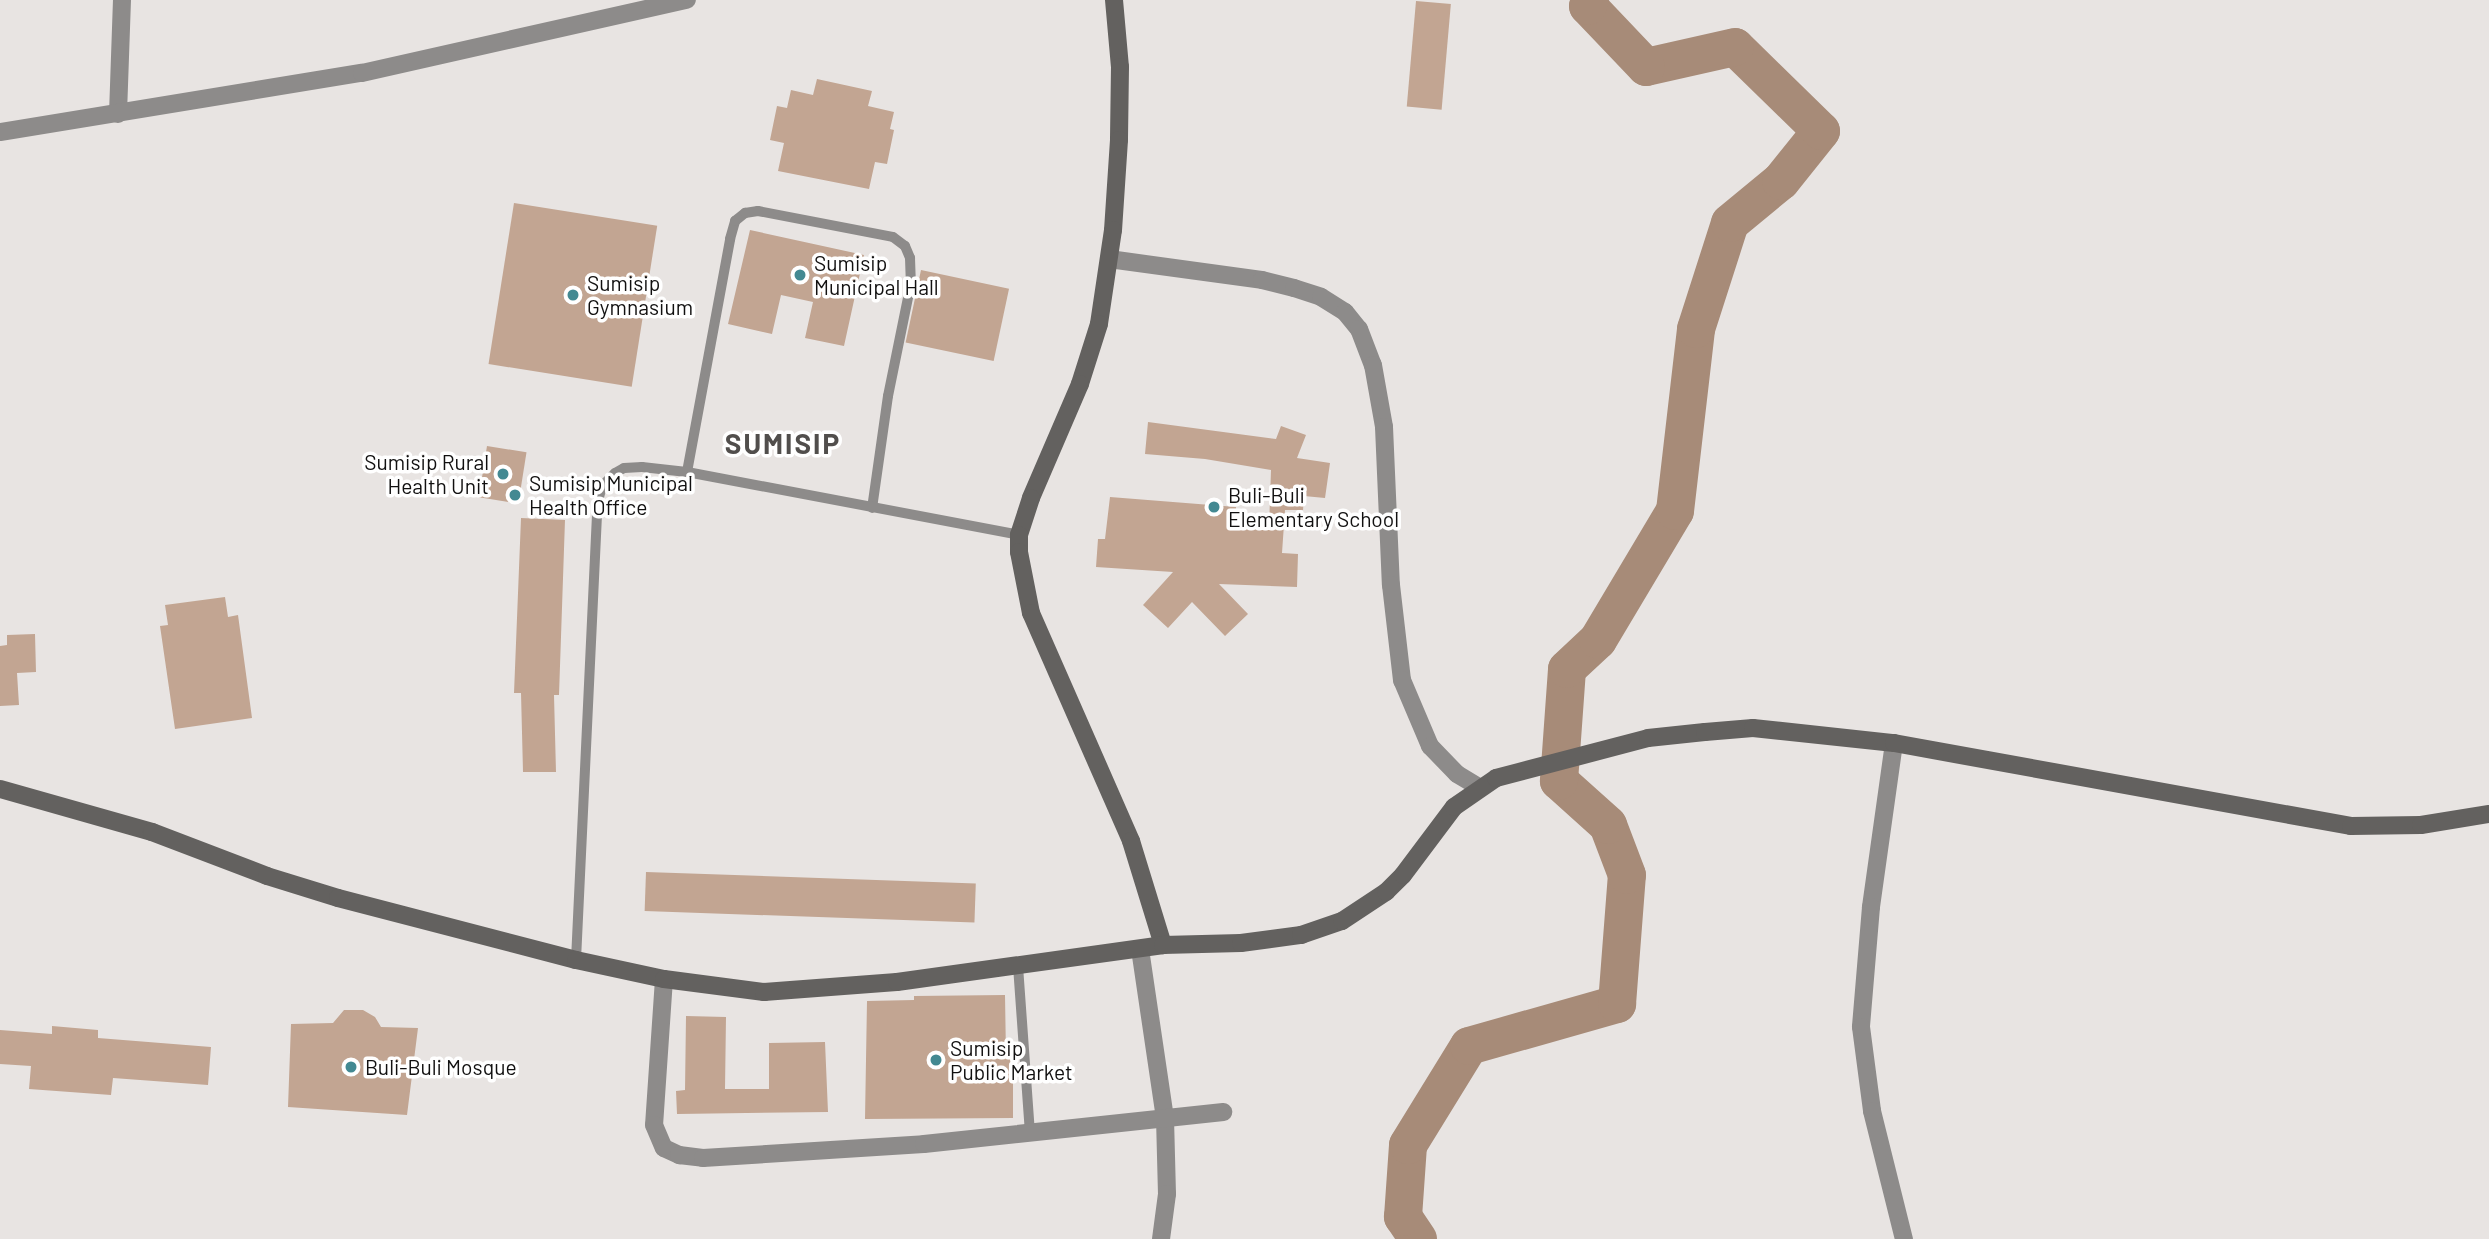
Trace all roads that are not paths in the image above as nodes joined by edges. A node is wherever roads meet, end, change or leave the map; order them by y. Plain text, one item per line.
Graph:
1 (122, 0) edge
2 (687, 0) edge
3 (1114, 0) edge
4 (118, 114) junction
5 (0, 132) edge
6 (1109, 259) junction
7 (687, 472) junction
8 (872, 508) junction
9 (1019, 535) junction
10 (1894, 743) junction
11 (1480, 788) junction
12 (0, 789) edge
13 (2489, 814) edge
14 (1163, 946) junction
15 (1140, 949) junction
16 (576, 960) junction
17 (1018, 965) junction
18 (664, 979) junction
19 (1223, 1112) dead end
20 (1165, 1118) junction
21 (1030, 1134) junction
22 (1161, 1239) edge
23 (1904, 1239) edge

1 - 4 street
2 - 4 street
3 - 6 street
4 - 5 street
6 - 9 street
6 - 11 street
7 - 8 lane
7 - 8 lane
7 - 16 lane
8 - 9 lane
9 - 14 street
10 - 11 street
10 - 13 street
10 - 23 street
11 - 14 street
12 - 16 street
14 - 15 street
15 - 17 street
15 - 20 street
16 - 18 street
17 - 18 street
17 - 21 lane
18 - 21 street
19 - 20 street
20 - 21 street
20 - 22 street

